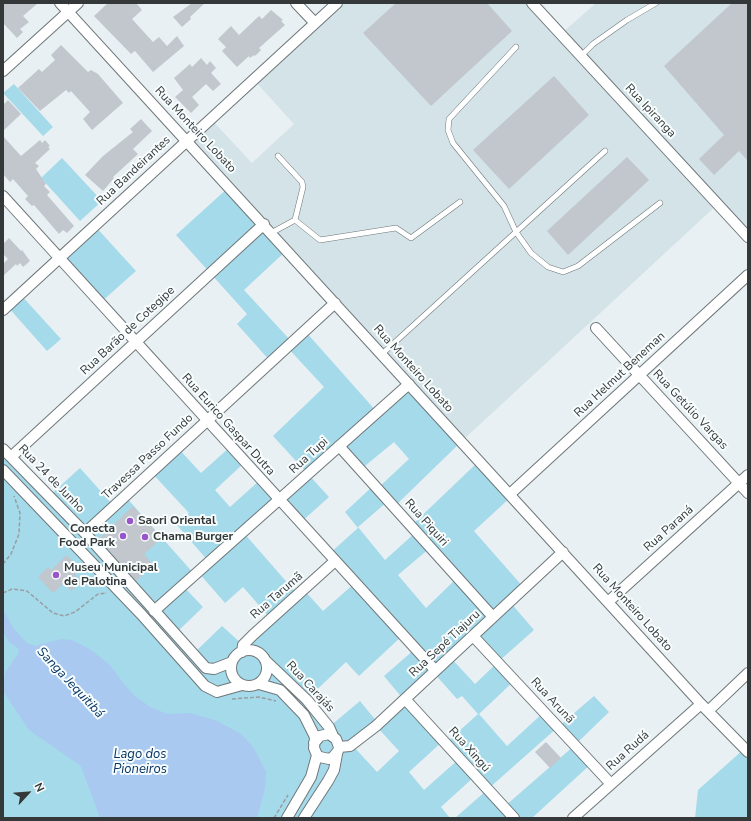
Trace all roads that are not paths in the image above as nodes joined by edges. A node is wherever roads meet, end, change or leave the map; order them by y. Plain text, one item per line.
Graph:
1 (60, 3) edge
2 (78, 3) edge
3 (296, 3) edge
4 (337, 3) edge
5 (532, 3) edge
6 (656, 3) edge
7 (68, 12) junction
8 (315, 23) junction
9 (516, 47) dead end
10 (581, 56) junction
11 (3, 71) edge
12 (186, 140) junction
13 (605, 151) dead end
14 (278, 156) dead end
15 (3, 196) edge
16 (460, 202) dead end
17 (660, 203) dead end
18 (294, 220) junction
19 (264, 224) junction
20 (516, 232) junction
21 (271, 233) junction
22 (748, 237) edge
23 (59, 258) junction
24 (748, 274) edge
25 (335, 303) junction
26 (3, 310) edge
27 (596, 328) dead end
28 (136, 341) junction
29 (382, 354) junction
30 (639, 374) junction
31 (409, 384) junction
32 (206, 421) junction
33 (339, 446) junction
34 (3, 449) edge
35 (11, 457) junction
36 (3, 470) edge
37 (748, 475) edge
38 (739, 483) junction
39 (748, 493) edge
40 (510, 494) junction
41 (279, 500) junction
42 (85, 533) junction
43 (563, 552) junction
44 (335, 561) junction
45 (608, 602) junction
46 (154, 611) junction
47 (493, 617) junction
48 (253, 635) junction
49 (473, 636) junction
50 (242, 652) junction
51 (261, 656) junction
52 (232, 662) junction
53 (436, 670) junction
54 (748, 673) edge
55 (259, 684) junction
56 (242, 685) junction
57 (405, 699) junction
58 (701, 704) junction
59 (708, 711) junction
60 (333, 736) junction
61 (314, 743) junction
62 (338, 750) junction
63 (748, 752) edge
64 (317, 755) junction
65 (611, 784) junction
66 (287, 818) edge
67 (304, 818) edge
68 (514, 818) edge
69 (573, 818) edge

1 - 7 street, Rua Monteiro Lobato
2 - 7 street
3 - 8 street
4 - 8 street, Rua Bandeirantes
5 - 10 street, Rua Ipiranga
6 - 10 lane
7 - 11 street
7 - 12 street, Rua Monteiro Lobato
8 - 12 street, Rua Bandeirantes
9 - 20 lane
10 - 22 street, Rua Ipiranga
12 - 19 street, Rua Monteiro Lobato
12 - 23 street, Rua Bandeirantes
13 - 20 lane
14 - 18 lane
15 - 23 street, Rua Eurico Gaspar Dutra
16 - 18 lane
17 - 20 lane
18 - 21 lane
19 - 21 street, Rua Monteiro Lobato
19 - 28 street, Rua Barão de Cotegipe
20 - 29 lane
21 - 25 street, Rua Monteiro Lobato
23 - 26 street, Rua Bandeirantes
23 - 28 street, Rua Eurico Gaspar Dutra
24 - 30 street, Rua Helmut Beneman
25 - 29 street, Rua Monteiro Lobato
25 - 32 street, Travessa Passo Fundo
27 - 30 street, Rua Getúlio Vargas
28 - 32 street, Rua Eurico Gaspar Dutra
28 - 35 street, Rua Barão de Cotegipe
29 - 31 street, Rua Monteiro Lobato
30 - 38 street, Rua Getúlio Vargas
30 - 40 street, Rua Helmut Beneman
31 - 33 street, Rua Tupi
31 - 40 street, Rua Monteiro Lobato
32 - 41 street, Rua Eurico Gaspar Dutra
32 - 42 street, Travessa Passo Fundo
33 - 41 street, Rua Tupi
33 - 47 street, Rua Piquiri
34 - 35 street, Rua 24 de Junho
35 - 42 street, Rua 24 de Junho
36 - 56 street
37 - 38 street, Rua Paraná
38 - 39 street, Rua Getúlio Vargas
38 - 45 street, Rua Paraná
40 - 43 street, Rua Monteiro Lobato
41 - 44 street, Rua Eurico Gaspar Dutra
41 - 46 street, Rua Tupi
42 - 46 street, Rua 24 de Junho
43 - 45 street, Rua Monteiro Lobato
43 - 47 street, Rua Sepé Tiajuru
44 - 48 street, Rua Tarumã
44 - 53 street, Rua Eurico Gaspar Dutra
45 - 58 street, Rua Monteiro Lobato
46 - 52 street, Rua 24 de Junho
47 - 49 street, Rua Sepé Tiajuru
48 - 50 street, Rua Tarumã
48 - 51 street
49 - 53 street, Rua Sepé Tiajuru
49 - 65 street, Rua Arunã
50 - 51 street
50 - 52 street
51 - 55 street
51 - 60 street, Rua Carajás
52 - 56 street
53 - 57 street, Rua Sepé Tiajuru
54 - 59 street
55 - 56 street
55 - 61 street
57 - 62 street, Rua Sepé Tiajuru
57 - 68 street, Rua Xingú
58 - 59 street, Rua Monteiro Lobato
58 - 65 street, Rua Rudá
59 - 63 street, Rua Monteiro Lobato
60 - 61 street
60 - 62 street
61 - 64 street
62 - 64 street
62 - 67 street
64 - 66 street
65 - 69 street, Rua Rudá

